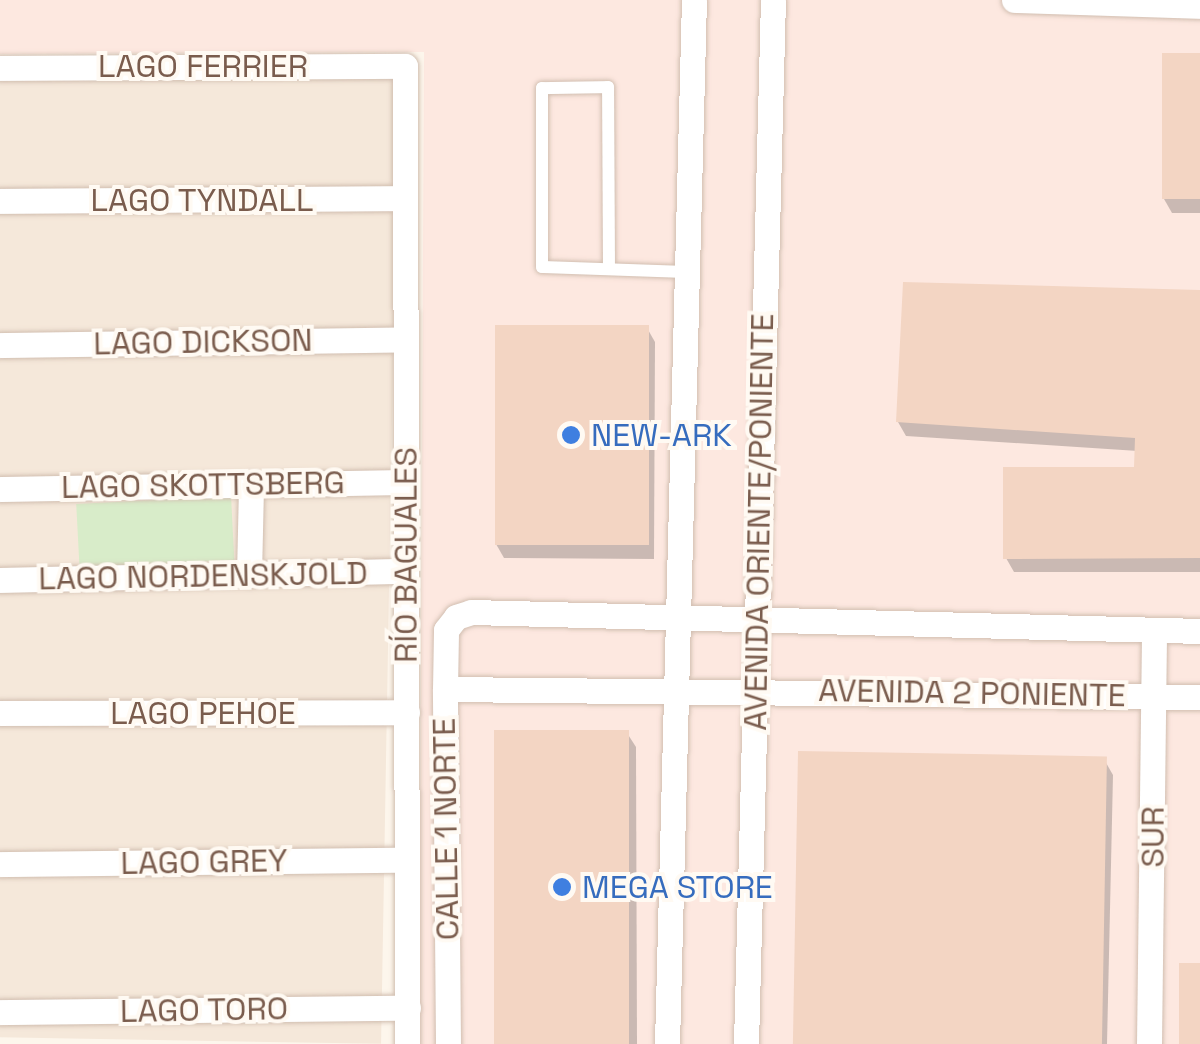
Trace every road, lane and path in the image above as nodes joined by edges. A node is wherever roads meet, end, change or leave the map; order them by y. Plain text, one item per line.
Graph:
1 (694, 0) edge
2 (773, 0) edge
3 (1014, 0) edge
4 (1200, 6) edge
5 (405, 66) joint
6 (0, 68) edge
7 (405, 198) junction
8 (0, 201) edge
9 (609, 269) junction
10 (687, 272) junction
11 (405, 338) junction
12 (0, 345) edge
13 (406, 482) junction
14 (250, 484) junction
15 (0, 489) edge
16 (406, 571) junction
17 (249, 575) junction
18 (0, 580) edge
19 (456, 617) joint
20 (678, 619) junction
21 (757, 620) junction
22 (1154, 630) junction
23 (1200, 631) edge
24 (445, 689) junction
25 (676, 689) junction
26 (755, 690) junction
27 (1153, 696) junction
28 (1200, 698) edge
29 (407, 712) junction
30 (0, 713) edge
31 (407, 860) junction
32 (0, 864) edge
33 (408, 1008) junction
34 (0, 1012) edge
35 (407, 1044) edge
36 (448, 1044) edge
37 (667, 1044) edge
38 (746, 1044) edge
39 (1149, 1044) edge

1 - 10 street
2 - 21 street, AVENIDA ORIENTE/PONIENTE
3 - 4 street
5 - 6 street, LAGO FERRIER
5 - 7 street, RÍO BAGUALES
7 - 8 street, LAGO TYNDALL
7 - 11 street, RÍO BAGUALES
9 - 9 lane
9 - 10 lane
10 - 20 street
11 - 12 street, LAGO DICKSON
11 - 13 street, RÍO BAGUALES
13 - 14 street, LAGO SKOTTSBERG
13 - 16 street, RÍO BAGUALES
14 - 15 street, LAGO SKOTTSBERG
14 - 17 street
16 - 17 street, LAGO NORDENSKJOLD
16 - 29 street, RÍO BAGUALES
17 - 18 street, LAGO NORDENSKJOLD
19 - 20 street, AVENIDA 2 PONIENTE
19 - 24 street, CALLE 1 NORTE
20 - 21 street, AVENIDA 2 PONIENTE
20 - 25 street
21 - 22 street, AVENIDA 2 PONIENTE
21 - 26 street, AVENIDA ORIENTE/PONIENTE
22 - 23 street, AVENIDA 2 PONIENTE
22 - 27 street, SUR
24 - 25 street, AVENIDA 2 PONIENTE
24 - 36 street, CALLE 1 NORTE
25 - 26 street, AVENIDA 2 PONIENTE
25 - 37 street
26 - 27 street, AVENIDA 2 PONIENTE
26 - 38 street, AVENIDA ORIENTE/PONIENTE
27 - 28 street, AVENIDA 2 PONIENTE
27 - 39 street, SUR
29 - 30 street, LAGO PEHOE
29 - 31 street, RÍO BAGUALES
31 - 32 street, LAGO GREY
31 - 33 street, RÍO BAGUALES
33 - 34 street, LAGO TORO
33 - 35 street, RÍO BAGUALES

